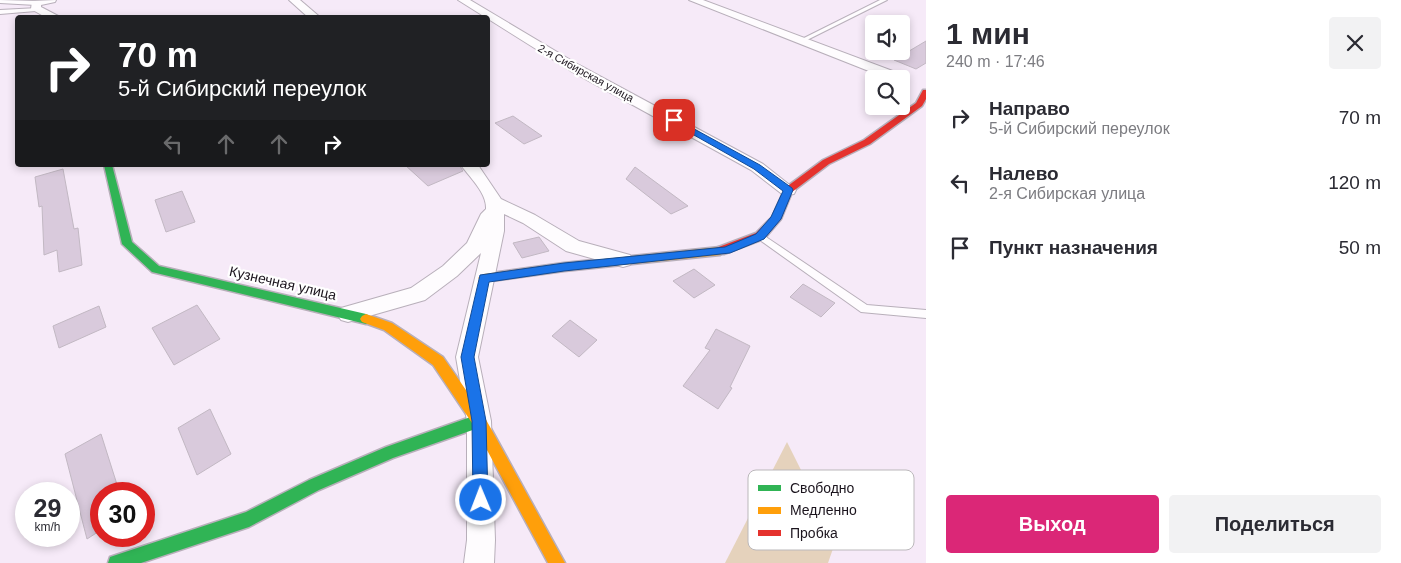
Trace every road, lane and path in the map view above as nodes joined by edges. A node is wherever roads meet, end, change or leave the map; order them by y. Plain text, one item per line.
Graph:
1 (51, 0) edge
2 (294, 0) edge
3 (463, 0) edge
4 (698, 0) edge
5 (884, 0) edge
6 (0, 1) edge
7 (36, 4) edge
8 (0, 12) edge
9 (52, 15) edge
10 (312, 15) edge
11 (488, 15) edge
12 (490, 16) edge
13 (801, 41) junction
14 (913, 86) edge
15 (109, 167) edge
16 (471, 167) edge
17 (788, 190) junction
18 (495, 203) junction
19 (760, 236) junction
20 (623, 260) junction
21 (484, 278) junction
22 (348, 314) junction
23 (926, 314) edge
24 (479, 421) junction
25 (116, 563) edge
26 (478, 563) edge
27 (557, 563) edge

1 - 7 street
2 - 10 street
3 - 11 street, 2-я Сибирская улица
4 - 13 street
5 - 13 lane
6 - 7 lane
7 - 8 lane
7 - 9 street
12 - 17 street, 2-я Сибирская улица
13 - 14 street
14 - 17 street
15 - 22 street, Кузнечная улица
16 - 18 street
17 - 19 street
18 - 20 street
18 - 21 street
18 - 22 street
19 - 20 street
19 - 23 lane
20 - 21 street
21 - 24 street
22 - 24 street, Кузнечная улица
24 - 25 street
24 - 26 street
24 - 27 street, Кузнечная улица

